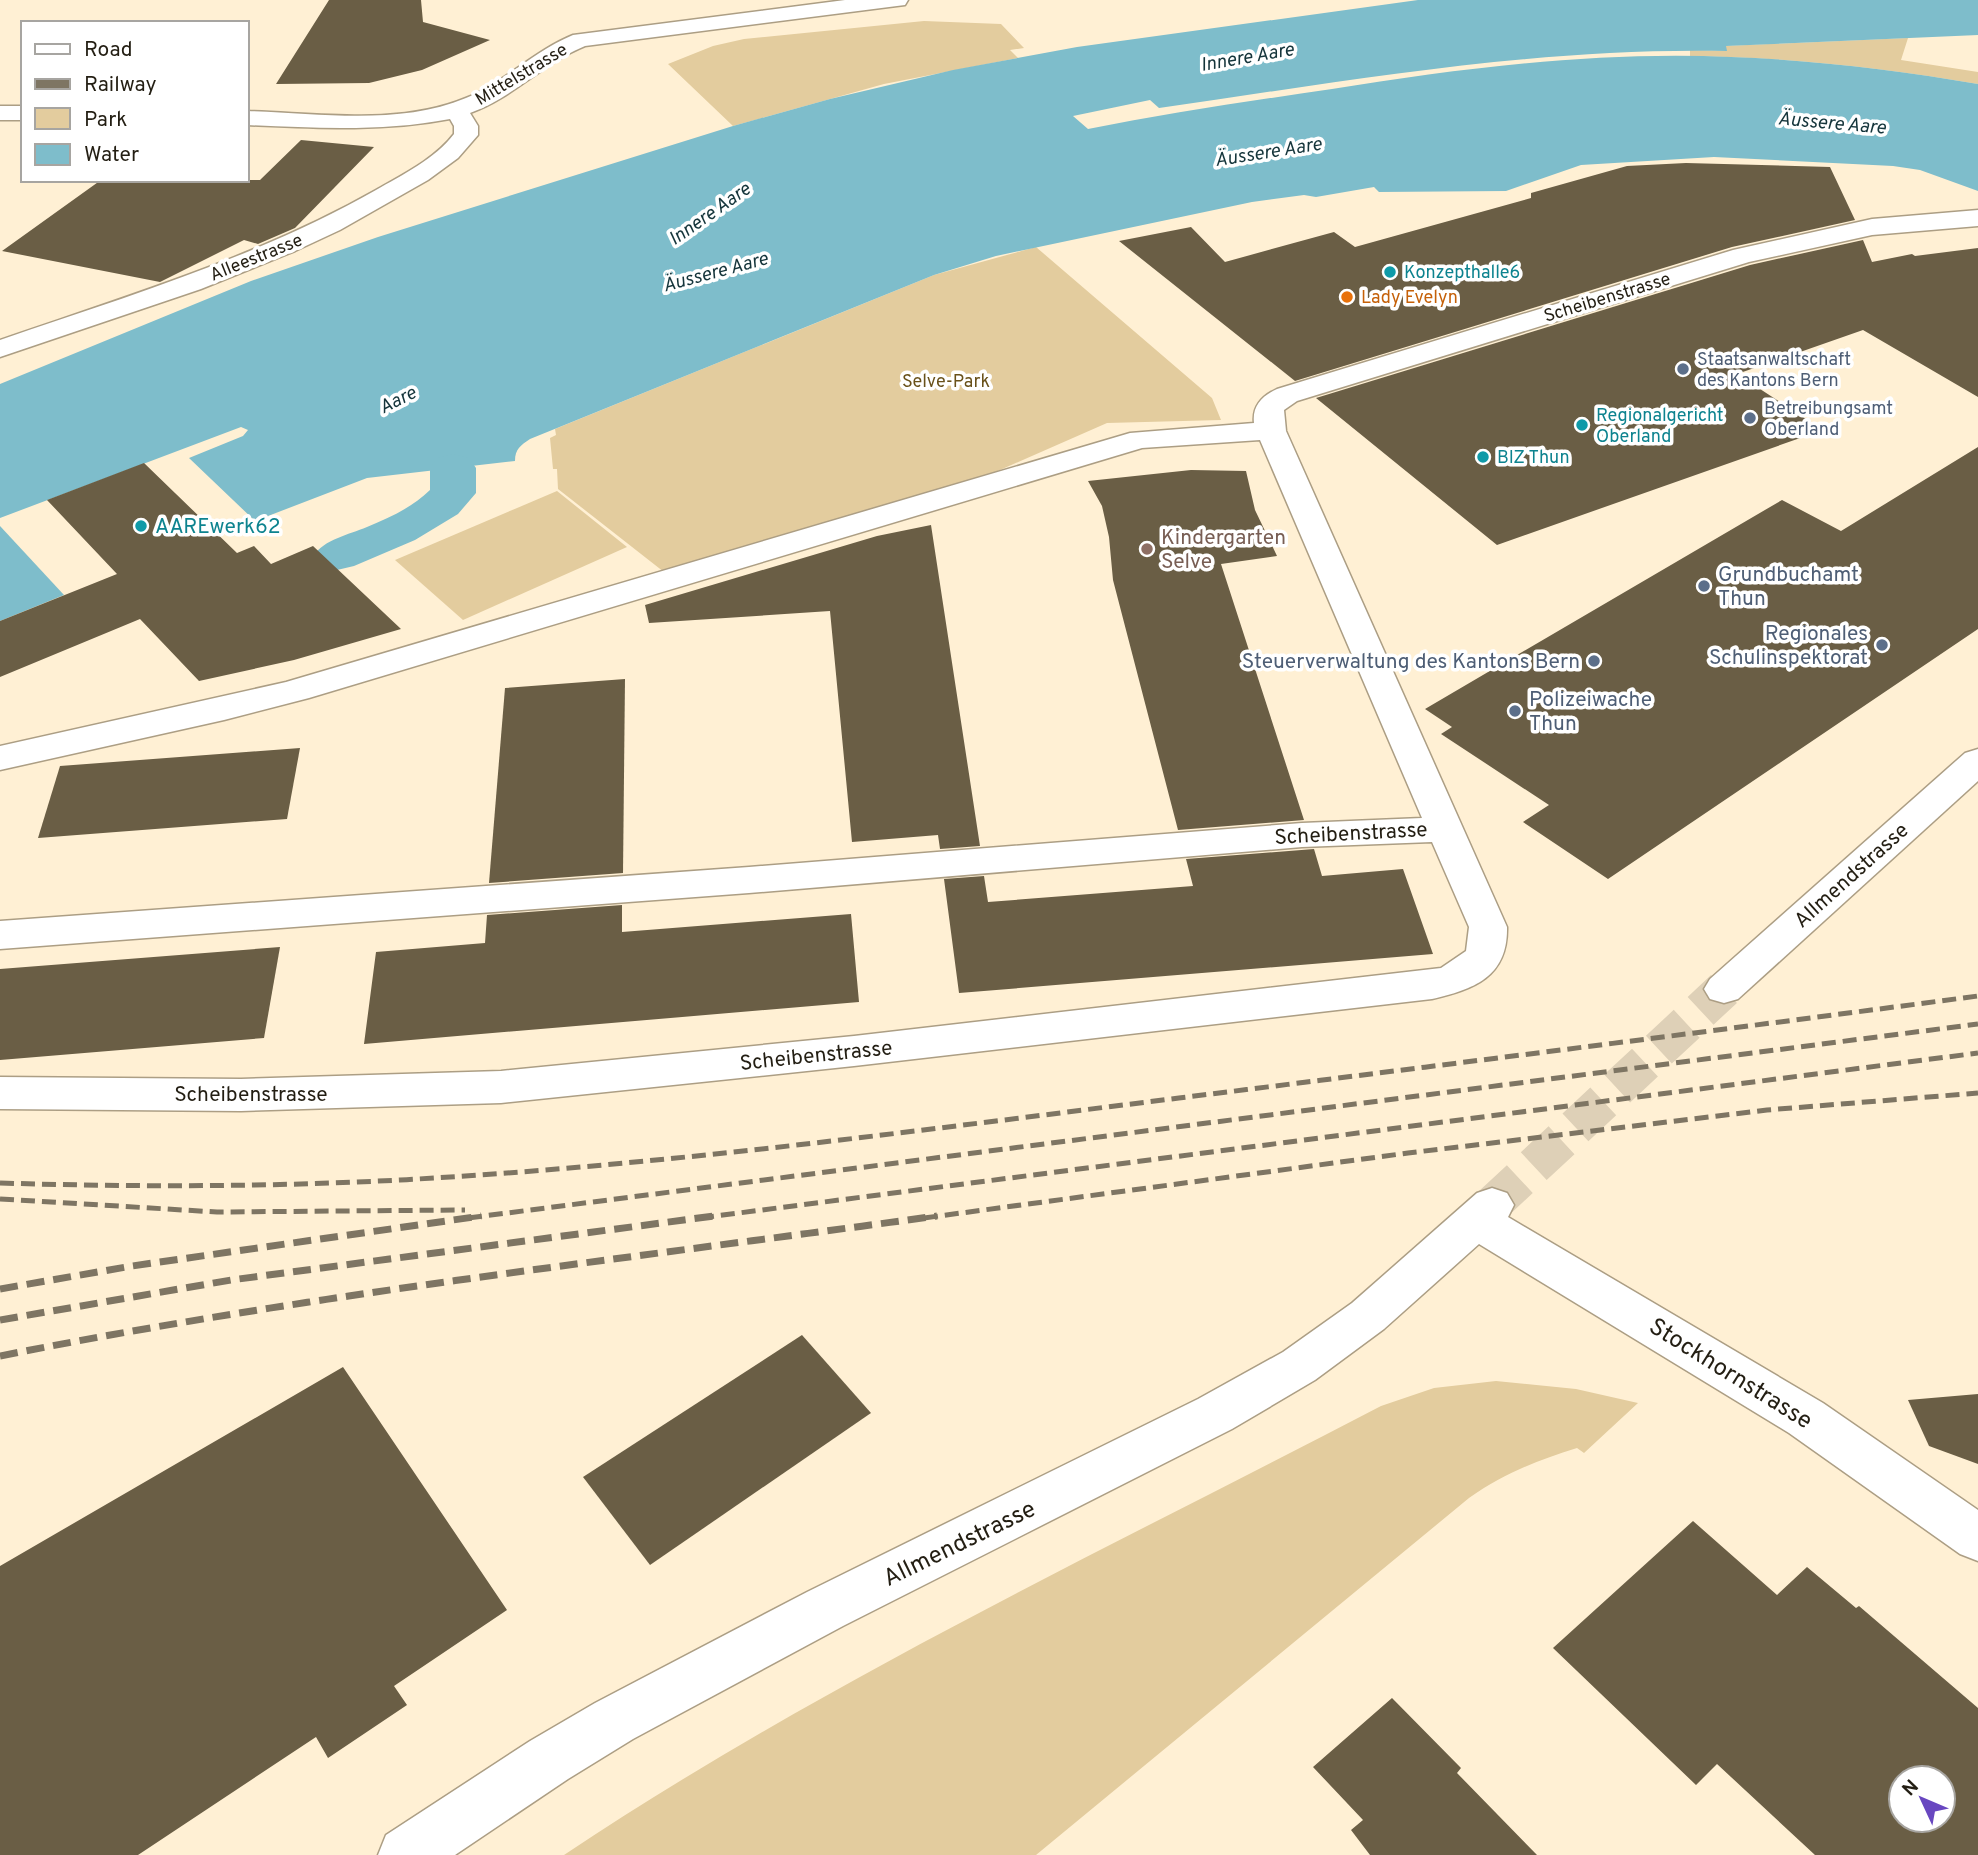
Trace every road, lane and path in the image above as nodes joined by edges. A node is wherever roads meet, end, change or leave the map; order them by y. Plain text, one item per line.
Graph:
1 (897, 0) edge
2 (456, 110) junction
3 (0, 113) edge
4 (21, 113) edge
5 (248, 118) edge
6 (1978, 218) edge
7 (0, 349) edge
8 (1271, 431) junction
9 (0, 758) edge
10 (1978, 761) edge
11 (1447, 829) junction
12 (0, 935) edge
13 (1724, 989) tunnel mouth
14 (0, 1093) edge
15 (1484, 1213) joint
16 (1978, 1538) edge
17 (406, 1855) edge

1 - 2 street, Mittelstrasse
2 - 5 street, Mittelstrasse
2 - 7 street, Alleestrasse
3 - 4 street
6 - 8 street, Scheibenstrasse
8 - 9 street
8 - 11 street, Scheibenstrasse
10 - 13 street, Allmendstrasse
11 - 12 street, Scheibenstrasse
11 - 14 street, Scheibenstrasse
15 - 16 street, Stockhornstrasse
15 - 17 street, Allmendstrasse

